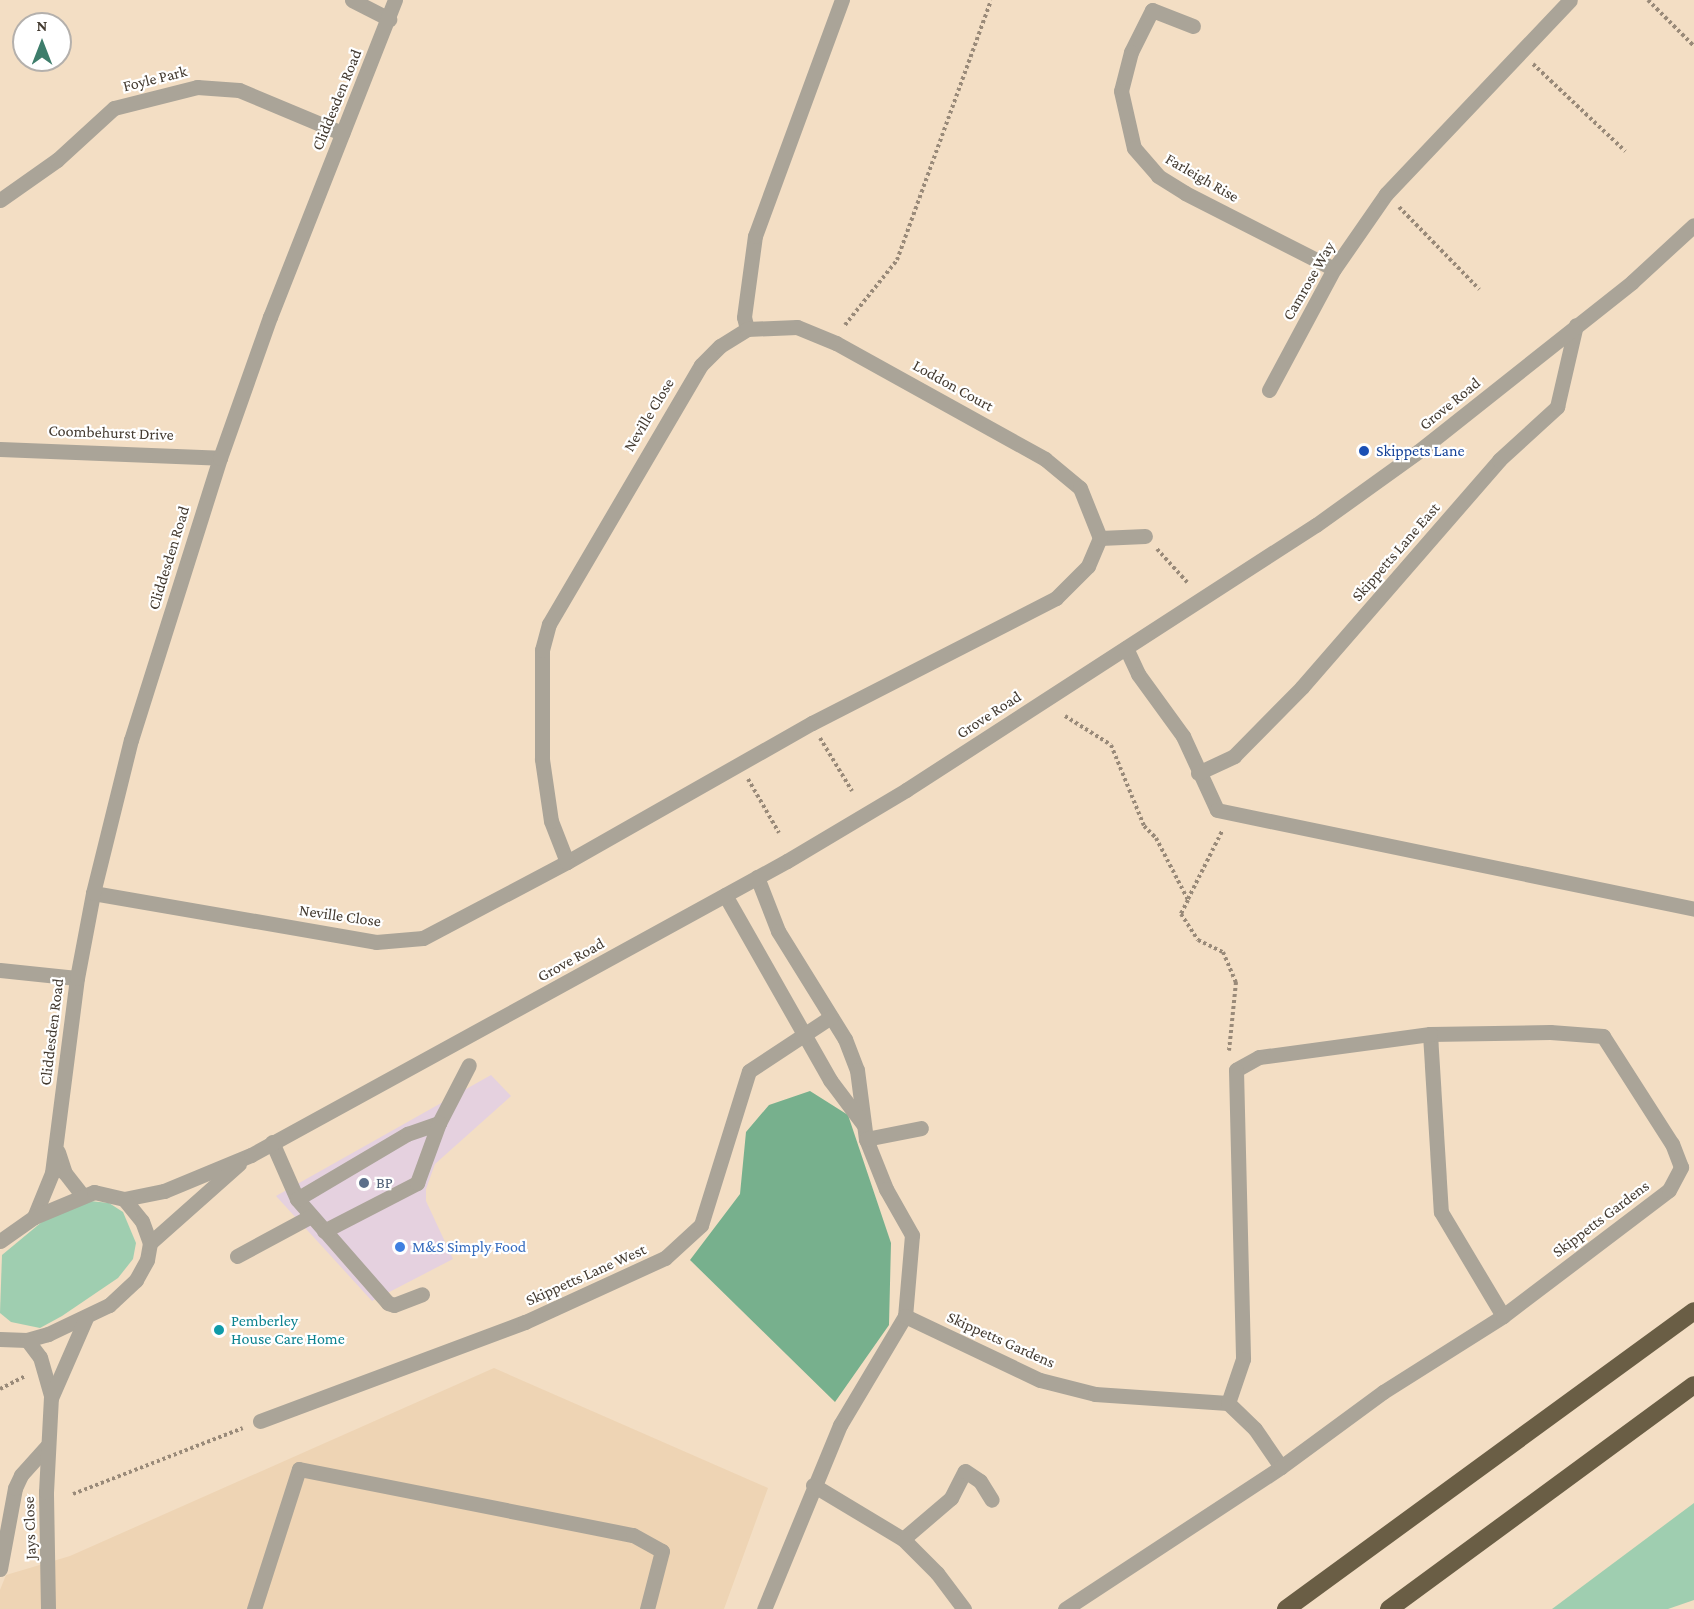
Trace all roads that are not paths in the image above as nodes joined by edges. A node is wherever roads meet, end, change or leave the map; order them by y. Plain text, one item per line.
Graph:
1 (352, 0) edge
2 (395, 0) edge
3 (842, 0) edge
4 (1570, 0) edge
5 (388, 19) junction
6 (1193, 26) dead end
7 (342, 133) junction
8 (0, 200) edge
9 (1694, 225) edge
10 (1334, 269) junction
11 (1576, 325) junction
12 (747, 329) junction
13 (1269, 390) dead end
14 (0, 449) edge
15 (220, 458) junction
16 (1145, 536) road end
17 (1100, 538) junction
18 (1126, 648) junction
19 (1198, 773) junction
20 (567, 862) junction
21 (757, 877) junction
22 (93, 893) junction
23 (725, 895) junction
24 (1694, 909) edge
25 (0, 970) edge
26 (77, 978) junction
27 (831, 1017) junction
28 (805, 1033) junction
29 (1430, 1034) junction
30 (469, 1065) dead end
31 (439, 1123) junction
32 (863, 1124) junction
33 (921, 1128) dead end
34 (866, 1139) junction
35 (272, 1142) junction
36 (57, 1149) junction
37 (251, 1155) junction
38 (83, 1196) junction
39 (124, 1199) junction
40 (297, 1199) junction
41 (311, 1216) junction
42 (34, 1217) junction
43 (324, 1231) junction
44 (0, 1241) edge
45 (150, 1243) junction
46 (237, 1256) dead end
47 (422, 1294) dead end
48 (1694, 1311) edge
49 (905, 1316) junction
50 (1503, 1316) junction
51 (86, 1318) junction
52 (0, 1339) edge
53 (27, 1340) junction
54 (1694, 1385) edge
55 (51, 1398) junction
56 (1228, 1403) junction
57 (260, 1421) road end
58 (47, 1446) junction
59 (1281, 1467) junction
60 (813, 1485) junction
61 (992, 1500) dead end
62 (903, 1539) junction
63 (0, 1569) edge
64 (48, 1609) edge
65 (254, 1609) edge
66 (647, 1609) edge
67 (764, 1609) edge
68 (964, 1609) edge
69 (1065, 1609) edge
70 (1286, 1609) edge
71 (1389, 1609) edge

1 - 5 street
2 - 5 street, Cliddesden Road
3 - 12 street
4 - 10 street, Camrose Way
5 - 7 street, Cliddesden Road
6 - 10 street, Farleigh Rise
7 - 8 street, Foyle Park
7 - 15 street, Cliddesden Road
9 - 11 street, Grove Road
10 - 13 street, Camrose Way
11 - 18 street, Grove Road
11 - 19 street, Skippetts Lane East
12 - 17 street, Loddon Court
12 - 20 street, Neville Close
14 - 15 street, Coombehurst Drive
15 - 22 street, Cliddesden Road
16 - 17 street
17 - 20 street, Neville Close
18 - 19 street
18 - 21 street, Grove Road
19 - 24 street
20 - 22 street, Neville Close
21 - 23 street, Grove Road
21 - 27 street
22 - 26 street, Cliddesden Road
23 - 28 street
23 - 35 street, Grove Road
25 - 26 street
26 - 36 street, Cliddesden Road
27 - 28 street, Skippetts Lane West
27 - 32 street
28 - 32 street
28 - 57 street, Skippetts Lane West
29 - 50 street
29 - 50 street, Skippetts Gardens
29 - 56 street, Skippetts Gardens
30 - 31 street
31 - 40 street
31 - 43 street
32 - 34 street
33 - 34 street
34 - 49 street
35 - 37 street, Grove Road
35 - 40 street
36 - 38 street, Cliddesden Road
36 - 42 street, Cliddesden Road
37 - 39 street, Grove Road
37 - 45 street, Grove Road
38 - 39 street
38 - 42 street
39 - 45 street
40 - 41 street
41 - 43 street
41 - 46 street
42 - 44 street
43 - 47 street
45 - 51 street
48 - 70 highway
49 - 56 street, Skippetts Gardens
49 - 60 street
50 - 59 street, Skippetts Gardens
51 - 53 street
51 - 55 street, Jays Close
52 - 53 street
53 - 55 street, Jays Close
54 - 71 highway
55 - 58 street, Jays Close
56 - 59 street
58 - 63 street, Jays Close
58 - 64 street, Jays Close
59 - 69 street, Skippetts Gardens
60 - 62 street
60 - 67 street
61 - 62 street
62 - 68 street
65 - 66 street

